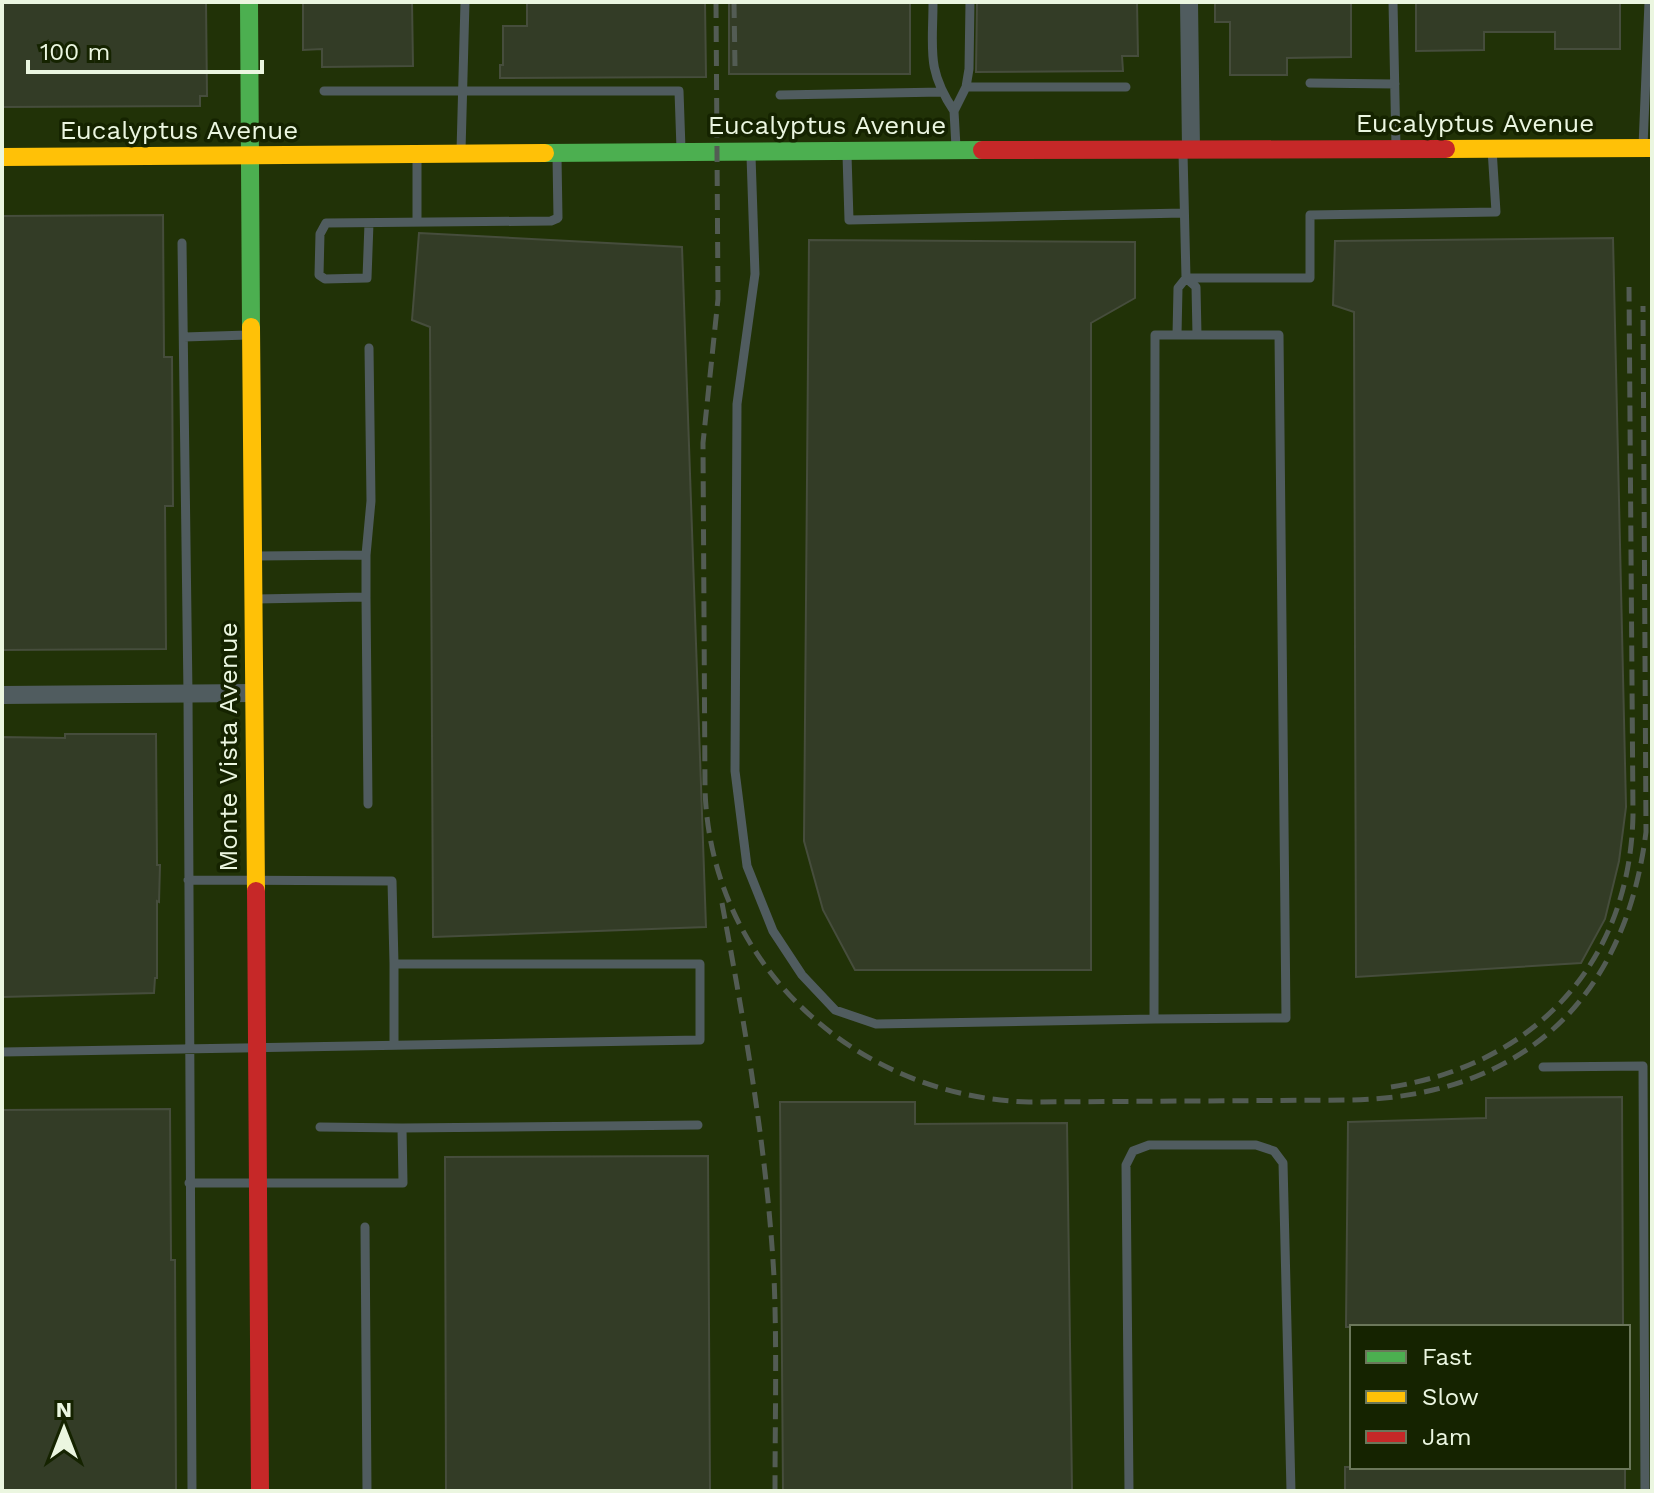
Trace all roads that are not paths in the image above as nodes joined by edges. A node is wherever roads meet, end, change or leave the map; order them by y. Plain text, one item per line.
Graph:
1 (249, 2) edge
2 (465, 2) edge
3 (933, 2) edge
4 (970, 2) edge
5 (1189, 2) edge
6 (1393, 2) edge
7 (1649, 2) edge
8 (1310, 83) dead end
9 (1395, 84) junction
10 (966, 87) junction
11 (1126, 87) dead end
12 (463, 90) junction
13 (324, 91) dead end
14 (942, 92) junction
15 (780, 95) dead end
16 (954, 111) junction
17 (1648, 148) edge
18 (1187, 149) junction
19 (1396, 149) junction
20 (1492, 149) junction
21 (956, 150) junction
22 (847, 151) junction
23 (681, 152) junction
24 (751, 152) junction
25 (461, 154) junction
26 (557, 154) junction
27 (417, 155) junction
28 (250, 156) junction
29 (2, 157) edge
30 (1184, 213) junction
31 (417, 222) junction
32 (369, 223) junction
33 (182, 243) dead end
34 (1186, 278) junction
35 (251, 335) junction
36 (1177, 335) junction
37 (1197, 335) junction
38 (184, 337) junction
39 (369, 348) dead end
40 (366, 555) junction
41 (253, 556) junction
42 (366, 597) junction
43 (253, 599) junction
44 (254, 693) junction
45 (188, 694) junction
46 (2, 695) edge
47 (368, 804) dead end
48 (255, 879) junction
49 (188, 880) junction
50 (394, 964) junction
51 (1154, 1019) junction
52 (394, 1045) junction
53 (189, 1047) junction
54 (256, 1047) junction
55 (2, 1052) edge
56 (1543, 1067) dead end
57 (698, 1125) dead end
58 (320, 1127) dead end
59 (402, 1128) junction
60 (189, 1183) junction
61 (258, 1185) junction
62 (365, 1227) dead end
63 (192, 1491) edge
64 (260, 1491) edge
65 (367, 1491) edge
66 (1129, 1491) edge
67 (1291, 1491) edge
68 (1645, 1491) edge

1 - 28 street, Monte Vista Avenue
2 - 12 lane
3 - 14 lane
4 - 10 lane
5 - 18 street
6 - 9 lane
7 - 17 lane
8 - 9 lane
9 - 19 lane
10 - 11 lane
10 - 16 lane
12 - 13 lane
12 - 23 lane
12 - 25 lane
14 - 15 lane
14 - 16 lane
16 - 21 lane
17 - 20 street, Eucalyptus Avenue
18 - 19 street, Eucalyptus Avenue
18 - 21 street, Eucalyptus Avenue
18 - 30 lane
19 - 20 street, Eucalyptus Avenue
20 - 34 lane
21 - 22 street, Eucalyptus Avenue
22 - 24 street, Eucalyptus Avenue
22 - 30 lane
23 - 24 street, Eucalyptus Avenue
23 - 26 street, Eucalyptus Avenue
24 - 51 lane
25 - 26 street, Eucalyptus Avenue
25 - 27 street, Eucalyptus Avenue
26 - 31 lane
27 - 28 street, Eucalyptus Avenue
27 - 31 lane
28 - 29 street, Eucalyptus Avenue
28 - 35 street, Monte Vista Avenue
30 - 34 lane
31 - 32 lane
32 - 32 lane
33 - 38 lane
34 - 36 lane
34 - 37 lane
35 - 38 lane
35 - 41 street, Monte Vista Avenue
36 - 37 lane
36 - 51 lane
37 - 51 lane
38 - 45 lane
39 - 40 lane
40 - 41 lane
40 - 42 lane
41 - 43 street, Monte Vista Avenue
42 - 43 lane
42 - 47 lane
43 - 44 street, Monte Vista Avenue
44 - 45 street
44 - 48 street, Monte Vista Avenue
45 - 46 street
45 - 49 lane
48 - 49 lane
48 - 50 lane
48 - 54 street, Monte Vista Avenue
49 - 53 lane
50 - 52 lane
50 - 52 lane
52 - 54 lane
53 - 54 lane
53 - 55 lane
53 - 60 lane
54 - 61 street, Monte Vista Avenue
56 - 68 lane
57 - 59 lane
58 - 59 lane
59 - 61 lane
60 - 61 lane
60 - 63 lane
61 - 64 street, Monte Vista Avenue
62 - 65 lane
66 - 67 lane

